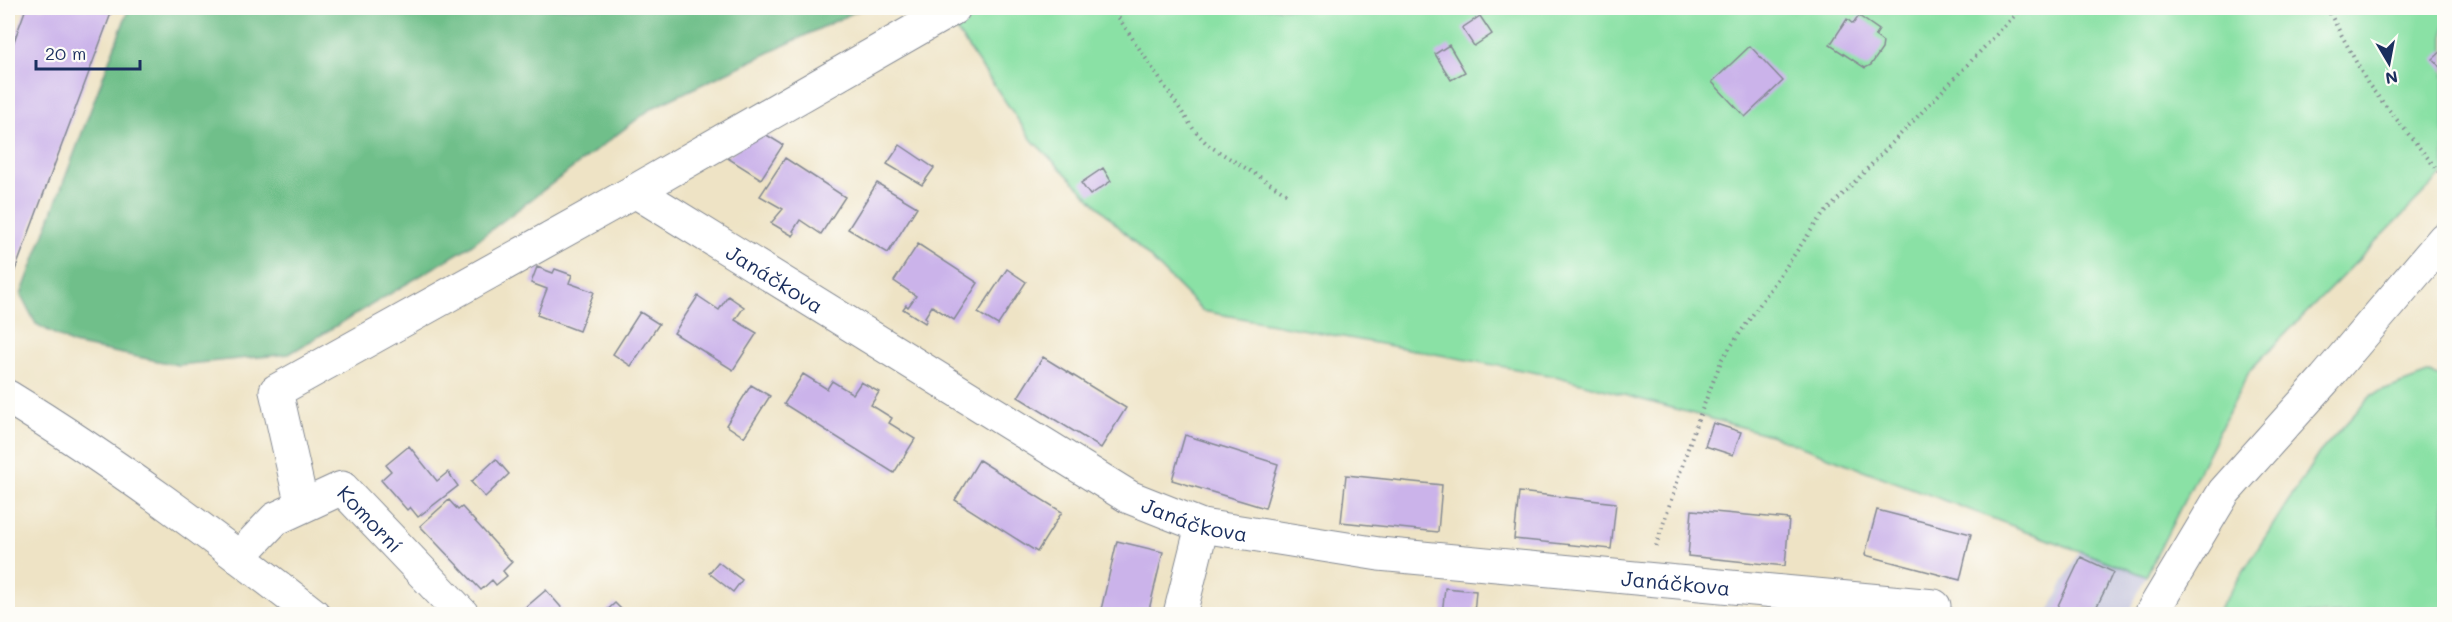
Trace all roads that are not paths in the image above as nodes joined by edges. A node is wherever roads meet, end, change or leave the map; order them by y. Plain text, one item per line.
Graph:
1 (954, 8) edge
2 (635, 190) junction
3 (2445, 239) edge
4 (8, 397) edge
5 (302, 506) junction
6 (1202, 526) junction
7 (239, 557) junction
8 (1839, 605) edge
9 (1934, 606) dead end
10 (313, 615) edge
11 (462, 615) edge
12 (1180, 615) edge
13 (2151, 615) edge

1 - 2 street
2 - 5 street
2 - 6 street, Janáčkova
3 - 13 street
4 - 7 street
5 - 7 street, Komorní
5 - 11 street, Komorní
6 - 8 street, Janáčkova
6 - 12 street
7 - 10 street
8 - 9 street, Janáčkova

